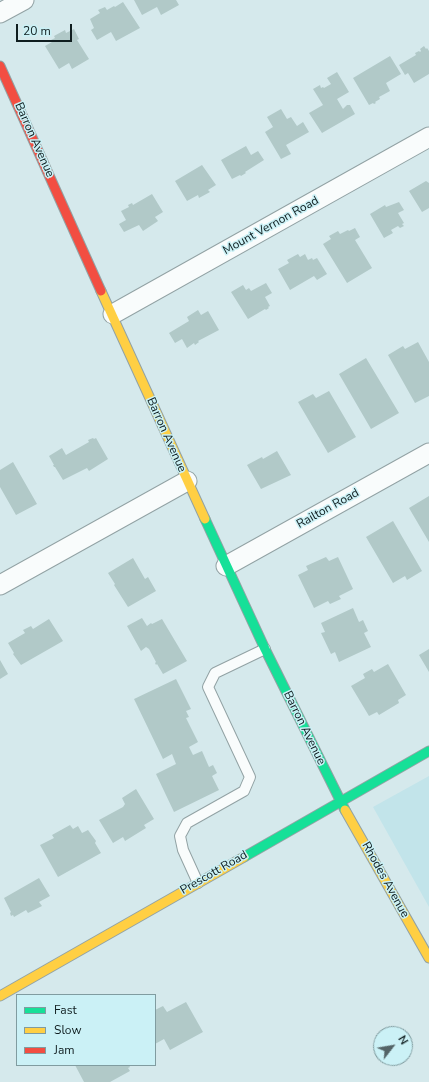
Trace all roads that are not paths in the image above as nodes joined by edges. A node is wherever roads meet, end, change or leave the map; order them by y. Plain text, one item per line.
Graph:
1 (24, 0) edge
2 (0, 13) edge
3 (0, 66) edge
4 (429, 138) edge
5 (113, 314) junction
6 (429, 453) edge
7 (187, 481) junction
8 (226, 566) junction
9 (0, 585) edge
10 (265, 649) junction
11 (429, 751) edge
12 (340, 801) junction
13 (198, 883) junction
14 (429, 958) edge
15 (0, 996) edge

1 - 2 street
3 - 5 main road, Barron Avenue
4 - 5 street, Mount Vernon Road
5 - 7 main road, Barron Avenue
6 - 8 street, Railton Road
7 - 8 main road, Barron Avenue
7 - 9 street
8 - 10 main road, Barron Avenue
10 - 12 main road, Barron Avenue
10 - 13 lane
11 - 12 main road, Prescott Road
12 - 13 main road, Prescott Road
12 - 14 main road, Rhodes Avenue
13 - 15 main road, Prescott Road

